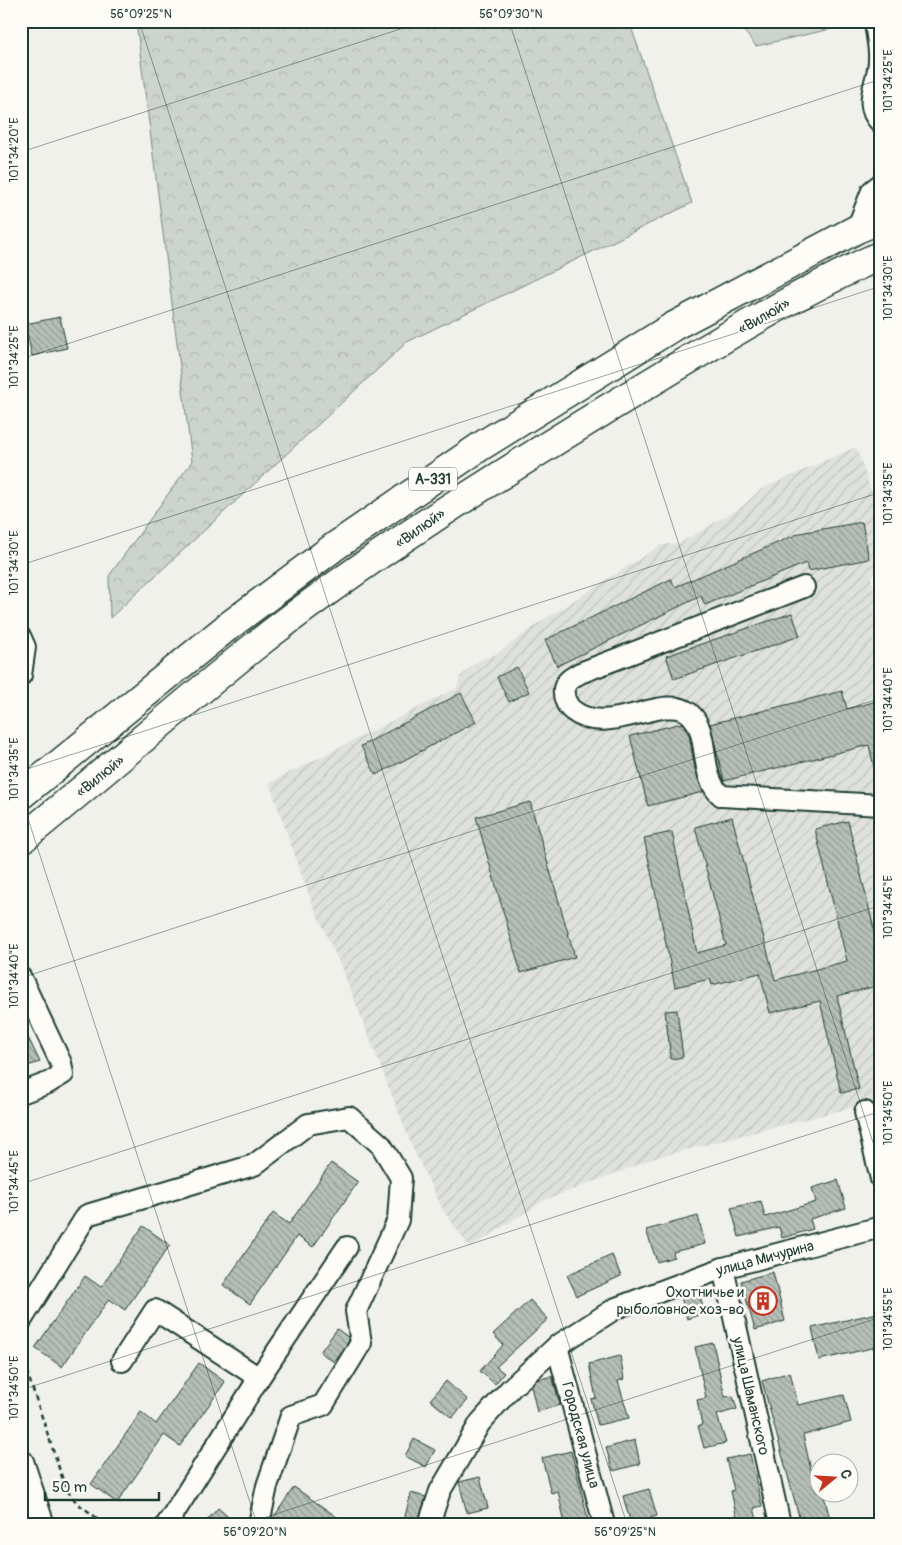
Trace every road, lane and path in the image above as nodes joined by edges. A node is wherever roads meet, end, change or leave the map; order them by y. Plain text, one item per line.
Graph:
1 (875, 21) edge
2 (880, 59) edge
3 (881, 123) edge
4 (881, 184) edge
5 (869, 224) edge
6 (881, 255) edge
7 (804, 587) dead end
8 (21, 638) edge
9 (21, 675) edge
10 (21, 795) edge
11 (881, 806) edge
12 (21, 840) edge
13 (21, 978) edge
14 (21, 1093) edge
15 (865, 1112) dead end
16 (881, 1179) edge
17 (881, 1227) edge
18 (347, 1247) dead end
19 (722, 1268) junction
20 (21, 1321) edge
21 (557, 1346) junction
22 (21, 1354) edge
23 (122, 1361) dead end
24 (259, 1378) junction
25 (25, 1474) edge
26 (41, 1524) edge
27 (60, 1524) edge
28 (105, 1524) edge
29 (167, 1524) edge
30 (259, 1524) edge
31 (429, 1524) edge
32 (604, 1524) edge
33 (780, 1524) edge

1 - 2 street
2 - 3 street
4 - 5 street
5 - 10 highway, А-331
6 - 12 highway, «Вилюй» / А-331
7 - 11 street
8 - 9 street
13 - 14 street
15 - 16 street
17 - 19 street, улица Мичурина
18 - 24 street
19 - 21 street, улица Мичурина
19 - 33 street, улица Шаманского
20 - 30 street
21 - 31 street, улица Мичурина
21 - 32 street, Городская улица
22 - 28 path
23 - 24 street
24 - 29 street
25 - 26 main road
25 - 27 main road

